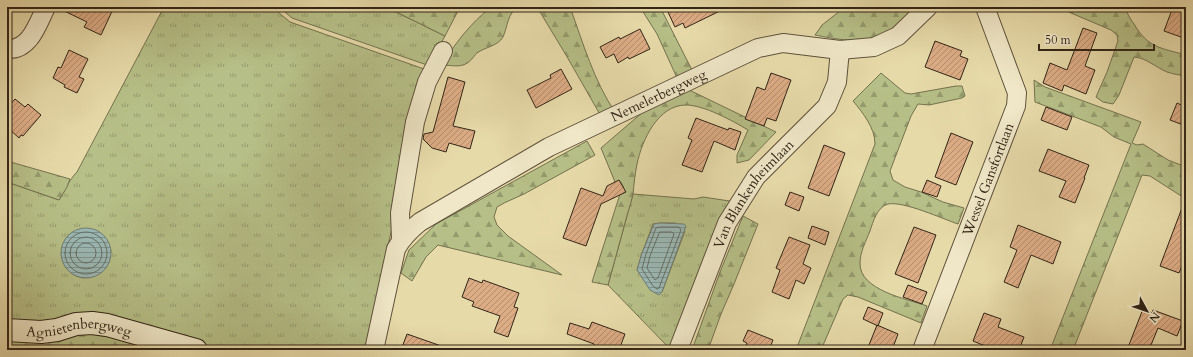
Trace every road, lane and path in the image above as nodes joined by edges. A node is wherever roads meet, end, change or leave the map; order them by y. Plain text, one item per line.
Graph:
1 (46, 7) edge
2 (928, 7) edge
3 (985, 7) edge
4 (7, 49) edge
5 (840, 50) junction
6 (443, 51) dead end
7 (401, 240) junction
8 (7, 330) edge
9 (196, 350) edge
10 (374, 350) edge
11 (678, 350) edge
12 (922, 350) edge

1 - 4 street
2 - 5 street, Nemelerbergweg
3 - 12 street, Wessel Gansfortlaan
5 - 7 street, Nemelerbergweg
5 - 11 street, Van Blankenheimlaan
6 - 7 street, Nemelerbergweg
7 - 10 street, Nemelerbergweg
8 - 9 street, Agnietenbergweg

